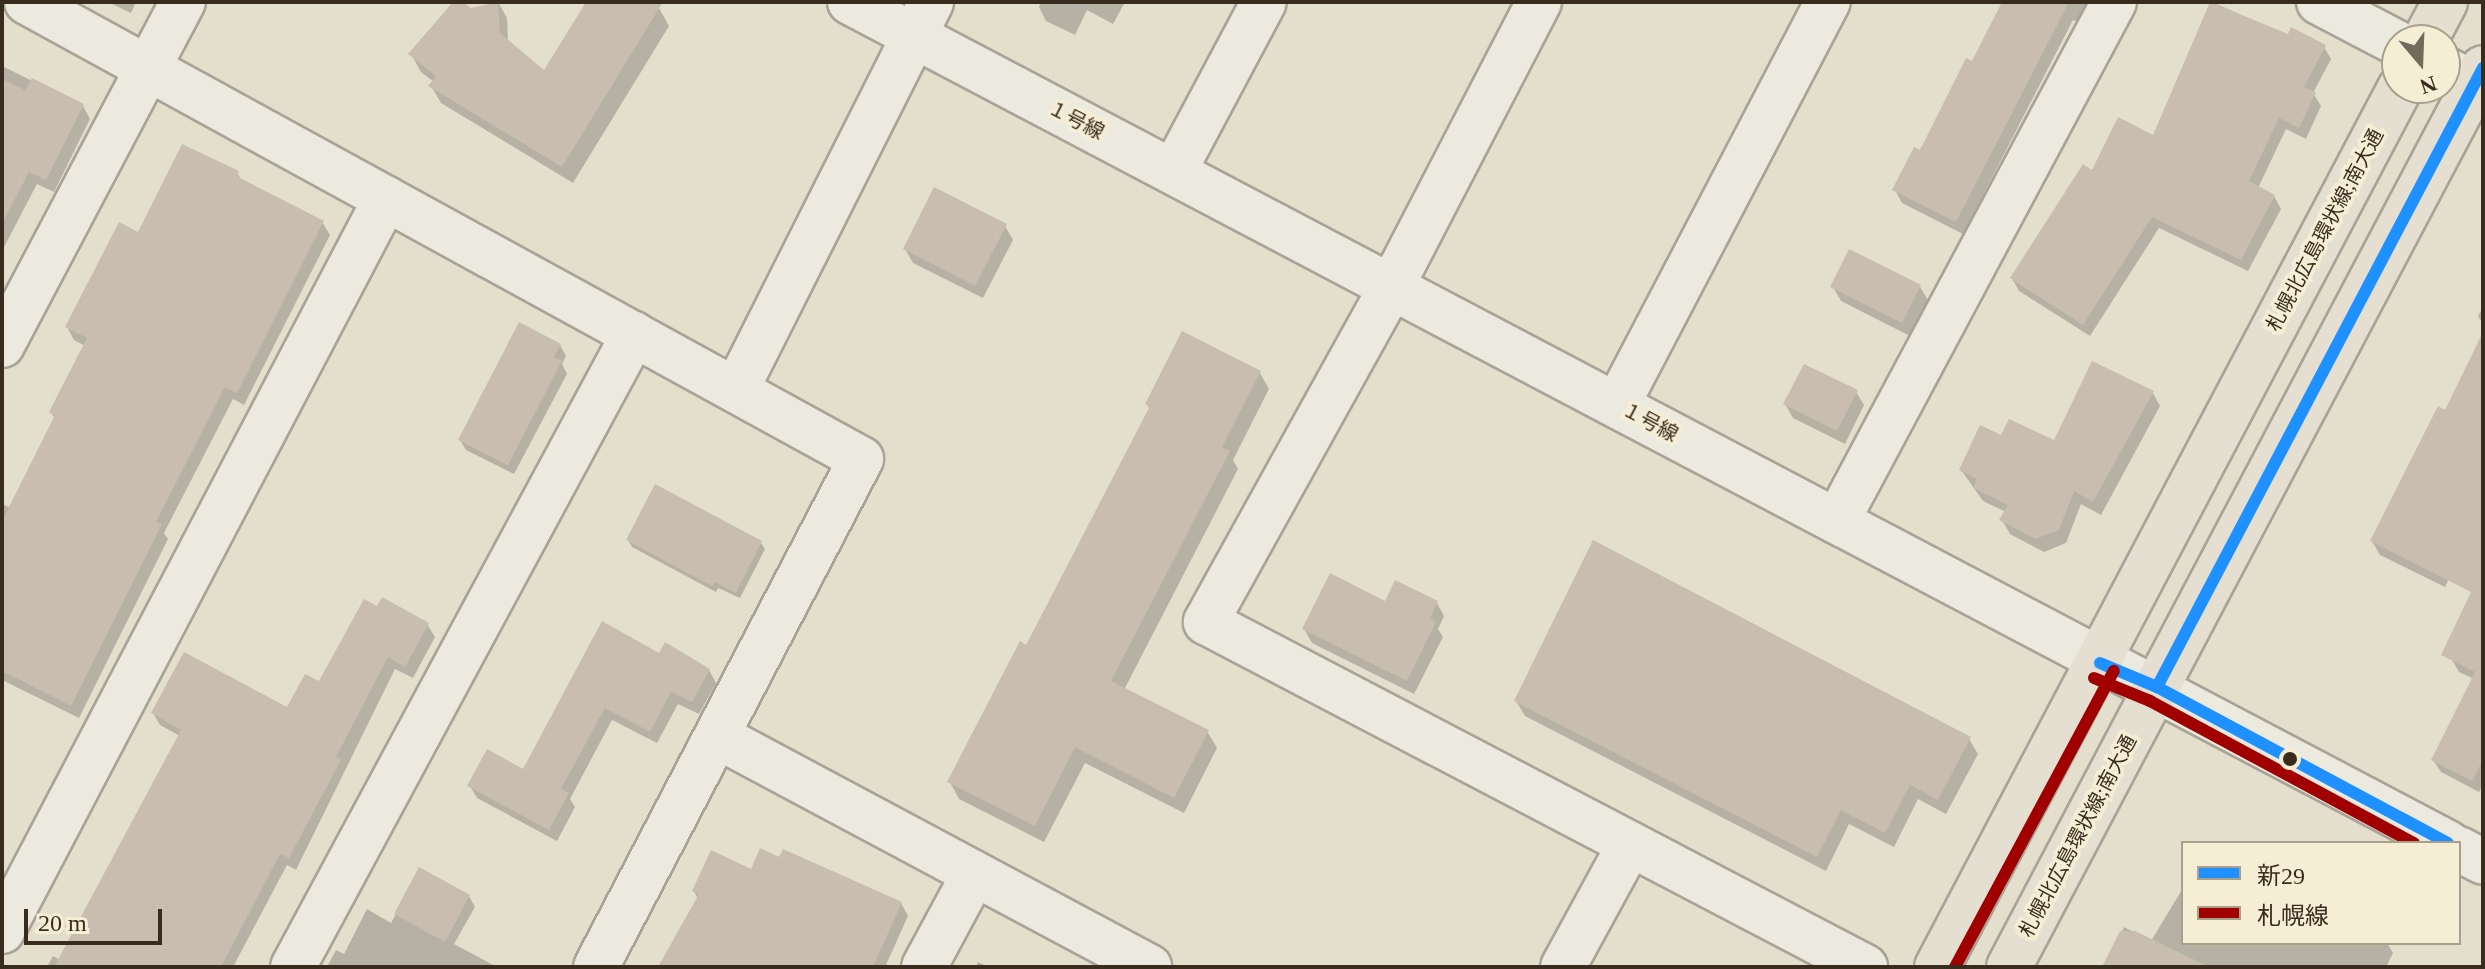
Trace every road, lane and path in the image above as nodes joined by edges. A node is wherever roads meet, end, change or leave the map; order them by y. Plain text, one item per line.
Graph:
1 (27, 2) edge
2 (183, 2) edge
3 (850, 2) edge
4 (1264, 2) edge
5 (1539, 2) edge
6 (1828, 2) edge
7 (2114, 2) edge
8 (2319, 2) edge
9 (2445, 2) edge
10 (922, 19) edge
11 (2433, 24) edge
12 (2381, 35) edge
13 (148, 68) junction
14 (2471, 77) edge
15 (2392, 104) edge
16 (1174, 171) junction
17 (386, 198) junction
18 (1392, 286) junction
19 (634, 334) junction
20 (2, 345) edge
21 (736, 390) junction
22 (1617, 405) junction
23 (1837, 521) junction
24 (2100, 663) junction
25 (2157, 687) junction
26 (717, 736) junction
27 (2444, 841) edge
28 (1630, 844) junction
29 (2461, 850) edge
30 (2483, 862) edge
31 (974, 874) junction
32 (2, 931) edge
33 (293, 967) edge
34 (596, 967) edge
35 (924, 967) edge
36 (1149, 967) edge
37 (1563, 967) edge
38 (1865, 967) edge
39 (1937, 967) edge
40 (2009, 967) edge

1 - 13 street
2 - 13 street
3 - 10 street, １号線
4 - 16 street
5 - 18 street
6 - 22 street
7 - 23 street
8 - 12 street
9 - 11 main road
10 - 16 street, １号線
10 - 21 street
13 - 17 street
13 - 20 street
14 - 25 main road, 札幌北広島環状線;南大通
15 - 24 main road, 札幌北広島環状線;南大通
16 - 18 street, １号線
17 - 19 street
17 - 32 street
18 - 22 street, １号線
18 - 28 street
19 - 21 street
19 - 33 street
21 - 26 street
22 - 23 street, １号線
23 - 24 street, １号線
24 - 25 street, １号線
24 - 39 main road, 札幌北広島環状線;南大通
25 - 27 street, １号線
25 - 40 main road, 札幌北広島環状線;南大通
26 - 31 street
26 - 34 street
28 - 37 street
28 - 38 street
29 - 30 street
31 - 35 street
31 - 36 street

